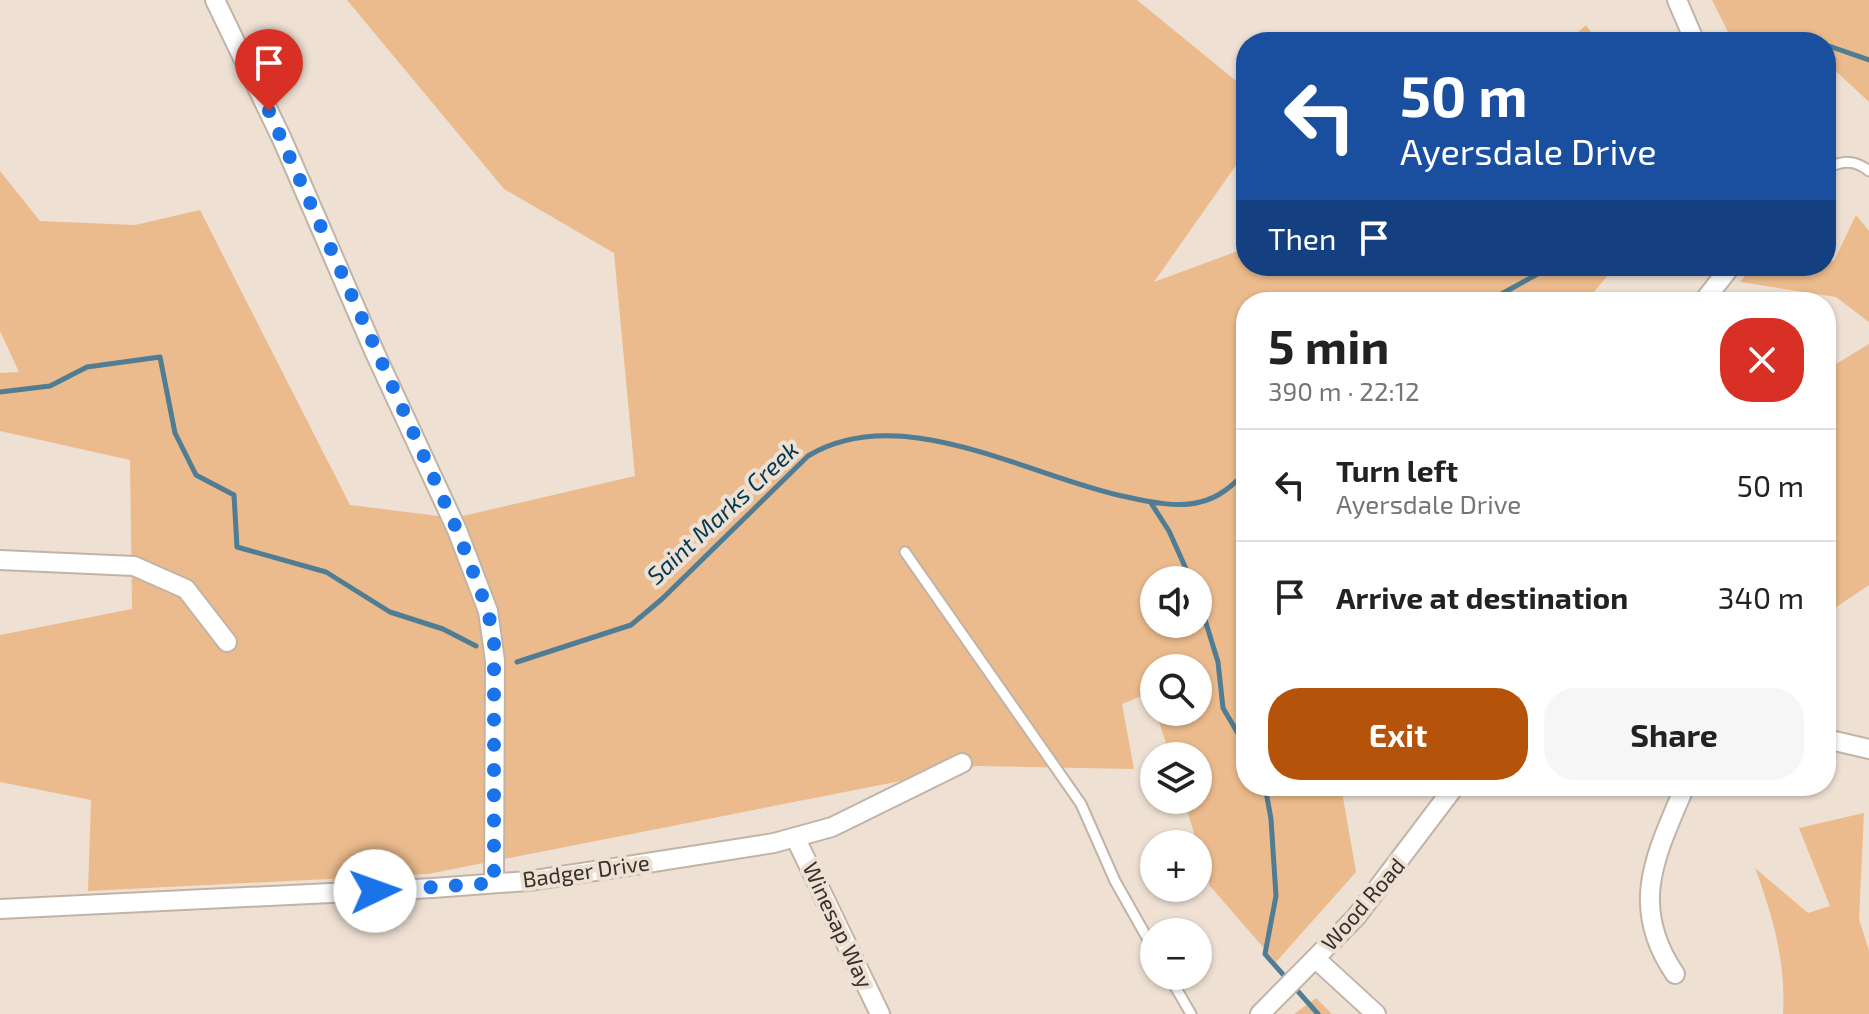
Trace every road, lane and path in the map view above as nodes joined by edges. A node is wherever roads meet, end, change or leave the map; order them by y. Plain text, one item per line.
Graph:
1 (215, 0) edge
2 (1677, 0) edge
3 (1691, 32) edge
4 (1836, 164) edge
5 (1869, 171) edge
6 (1723, 276) edge
7 (1711, 292) edge
8 (905, 552) dead end
9 (0, 560) edge
10 (227, 642) dead end
11 (1836, 741) edge
12 (1869, 749) edge
13 (962, 763) dead end
14 (1447, 796) edge
15 (1681, 796) edge
16 (795, 837) junction
17 (494, 883) junction
18 (0, 909) edge
19 (1140, 925) edge
20 (1316, 959) junction
21 (1675, 974) dead end
22 (1177, 990) edge
23 (880, 1014) edge
24 (1191, 1014) edge
25 (1260, 1014) edge
26 (1376, 1014) edge

1 - 17 street
2 - 3 street
4 - 5 lane
6 - 7 street
8 - 19 lane
9 - 10 street
11 - 12 street
13 - 16 street, Badger Drive
14 - 20 street, Wood Road
15 - 21 street
16 - 17 street, Badger Drive
16 - 23 street, Winesap Way
17 - 18 street, Badger Drive
20 - 25 street, Wood Road
20 - 26 street
22 - 24 lane

